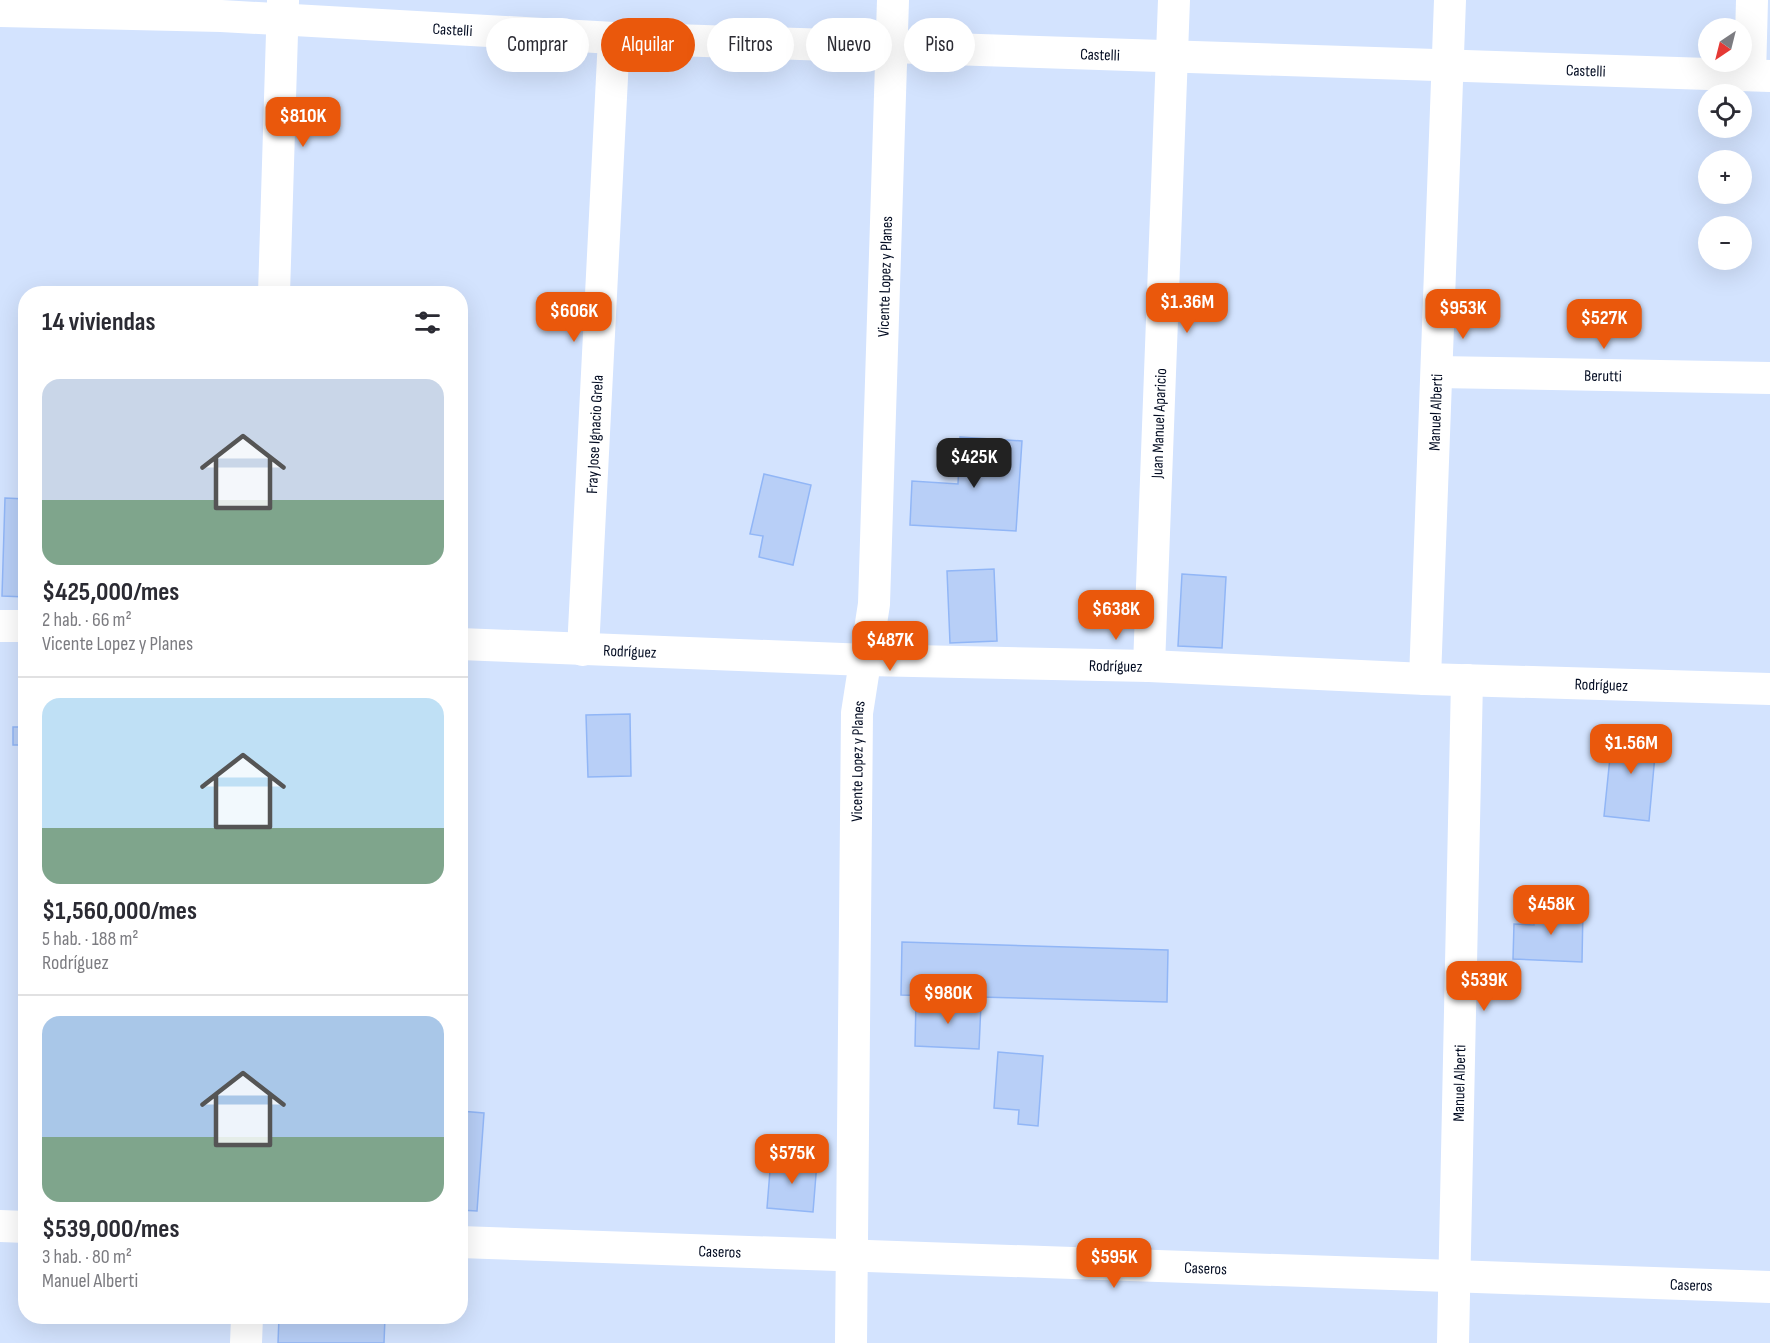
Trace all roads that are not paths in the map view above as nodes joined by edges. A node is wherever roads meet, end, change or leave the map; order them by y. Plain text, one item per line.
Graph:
1 (893, 0) edge
2 (1174, 0) edge
3 (1450, 0) edge
4 (1752, 0) edge
5 (283, 10) edge
6 (0, 11) edge
7 (892, 24) edge
8 (601, 37) edge
9 (695, 41) edge
10 (806, 45) edge
11 (892, 48) edge
12 (1173, 57) junction
13 (1447, 68) junction
14 (612, 72) edge
15 (890, 72) edge
16 (1760, 76) edge
17 (274, 286) edge
18 (1437, 372) junction
19 (1770, 378) edge
20 (0, 626) edge
21 (18, 626) edge
22 (468, 644) edge
23 (583, 650) junction
24 (867, 660) junction
25 (1149, 666) junction
26 (1425, 679) junction
27 (1467, 680) junction
28 (1770, 689) edge
29 (0, 1226) edge
30 (18, 1227) edge
31 (468, 1242) edge
32 (854, 1255) junction
33 (1454, 1276) junction
34 (1770, 1287) edge
35 (247, 1324) edge
36 (246, 1343) edge
37 (851, 1343) edge
38 (1453, 1343) edge

1 - 7 street, Vicente Lopez y Planes
2 - 12 street, Juan Manuel Aparicio
3 - 13 street, Manuel Alberti
4 - 16 street
5 - 6 street, Castelli
5 - 8 street, Castelli
5 - 17 street
9 - 10 street, Castelli
11 - 12 street, Castelli
12 - 13 street, Castelli
12 - 25 street, Juan Manuel Aparicio
13 - 16 street, Castelli
13 - 18 street, Manuel Alberti
14 - 23 street, Fray Jose Ignacio Grela
15 - 24 street, Vicente Lopez y Planes
18 - 19 street, Berutti
18 - 26 street, Manuel Alberti
20 - 21 street
22 - 23 street, Rodríguez
23 - 24 street, Rodríguez
24 - 25 street, Rodríguez
24 - 32 street, Vicente Lopez y Planes
25 - 26 street, Rodríguez
26 - 27 street, Rodríguez
27 - 28 street, Rodríguez
27 - 33 street, Manuel Alberti
29 - 30 street
31 - 32 street, Caseros
32 - 33 street, Caseros
32 - 37 street, Vicente Lopez y Planes
33 - 34 street, Caseros
33 - 38 street, Manuel Alberti
35 - 36 street

